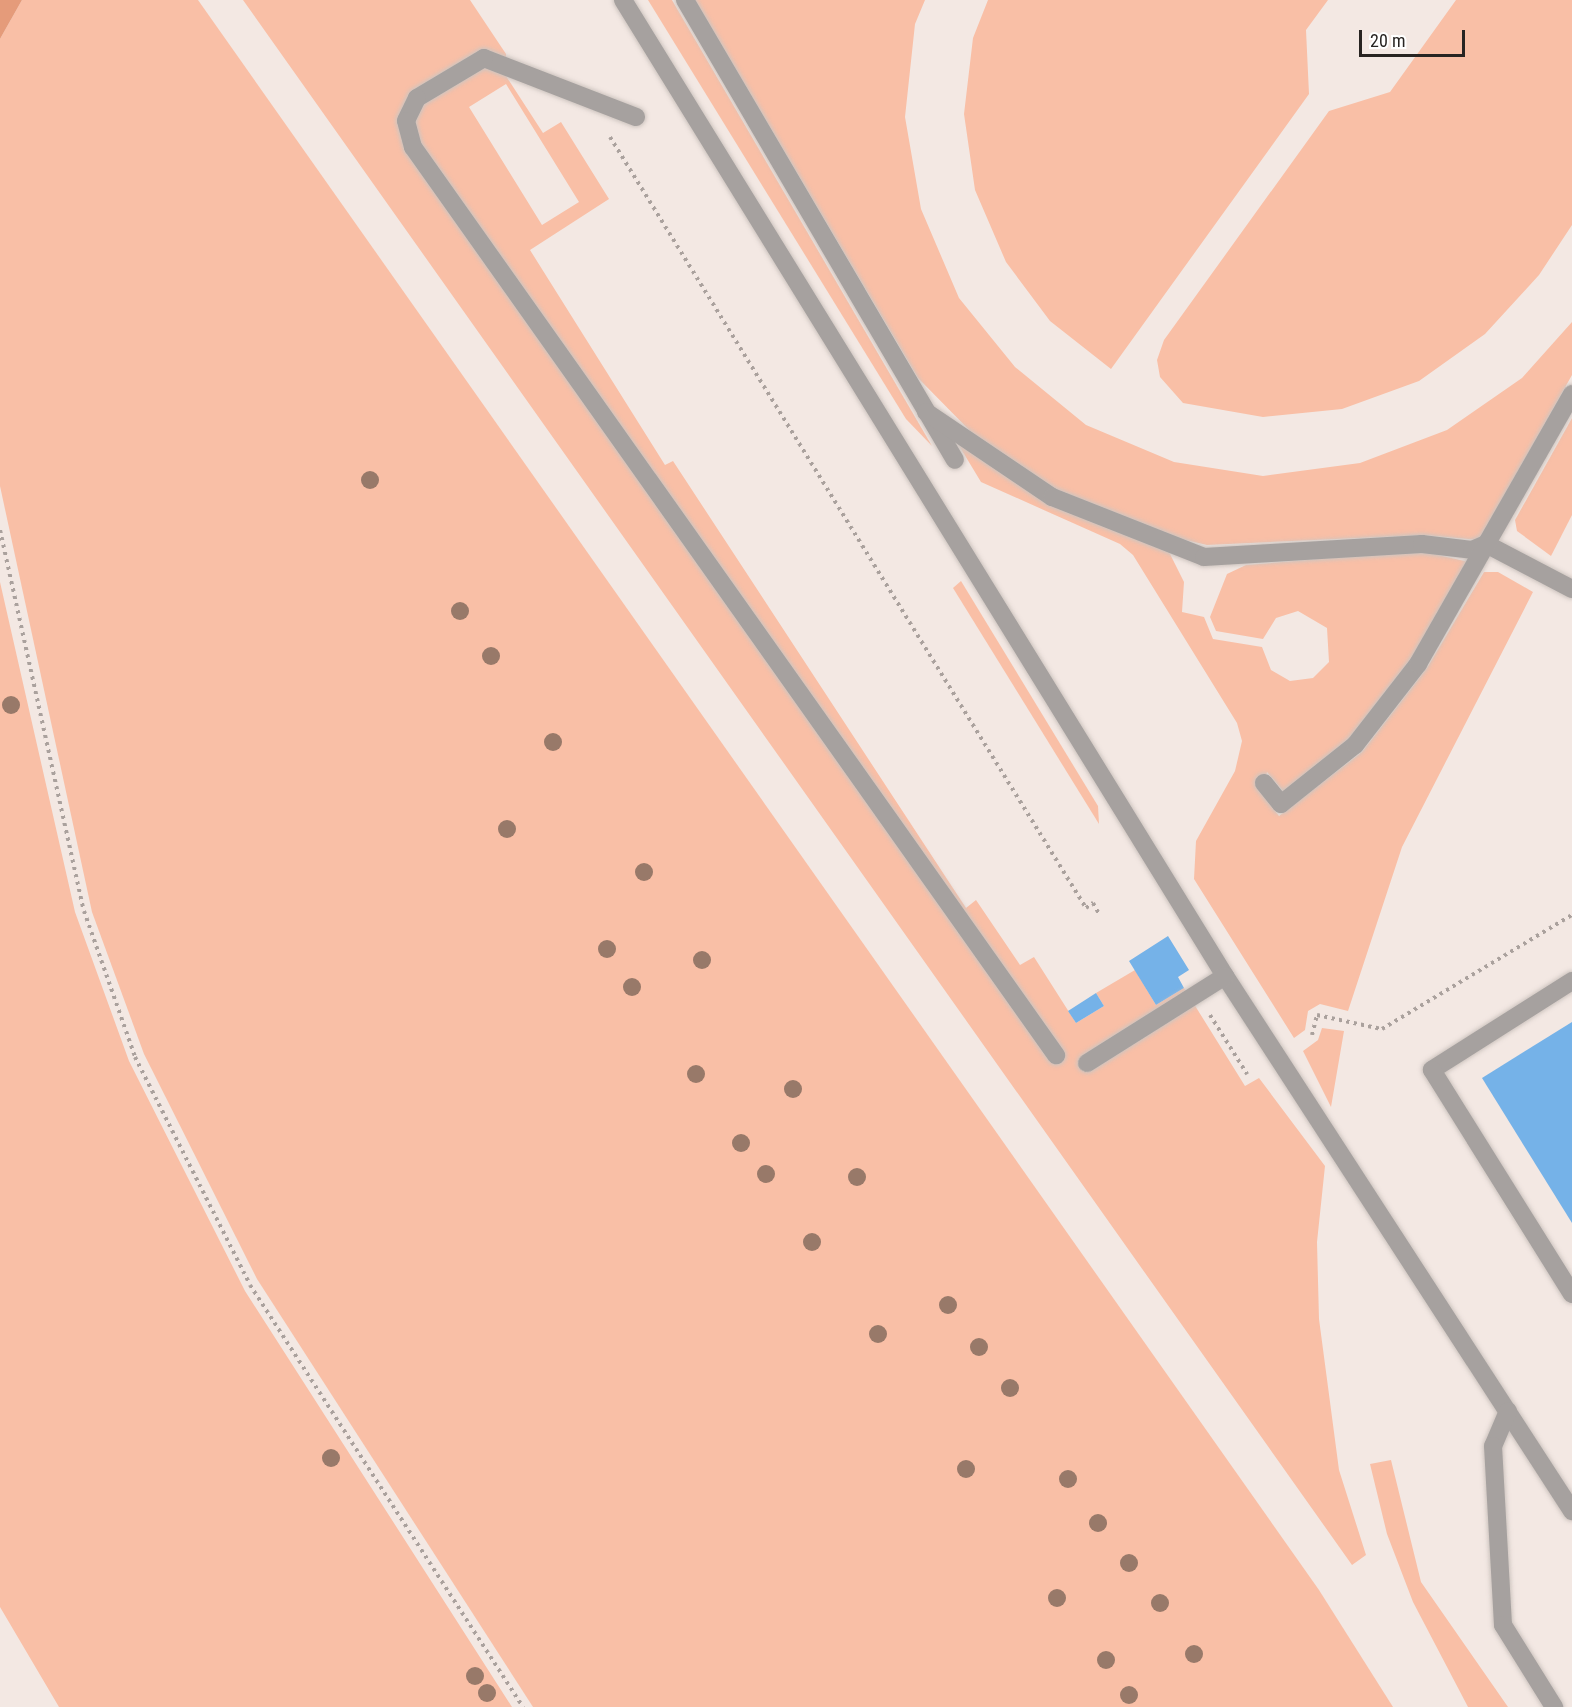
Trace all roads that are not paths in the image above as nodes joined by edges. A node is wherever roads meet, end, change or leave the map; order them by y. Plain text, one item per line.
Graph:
1 (623, 0) edge
2 (685, 0) edge
3 (636, 117) dead end
4 (1572, 394) edge
5 (926, 412) junction
6 (955, 460) dead end
7 (1486, 544) junction
8 (1572, 589) edge
9 (1264, 783) dead end
10 (1225, 976) junction
11 (1572, 981) edge
12 (1056, 1055) dead end
13 (1087, 1063) dead end
14 (1572, 1294) edge
15 (1508, 1411) junction
16 (1572, 1511) edge
17 (1554, 1707) edge

1 - 10 lane
2 - 5 lane
3 - 12 lane
4 - 7 lane
5 - 6 lane
5 - 7 lane
7 - 8 lane
7 - 9 lane
10 - 13 lane
10 - 15 lane
11 - 14 lane
15 - 16 lane
15 - 17 lane

